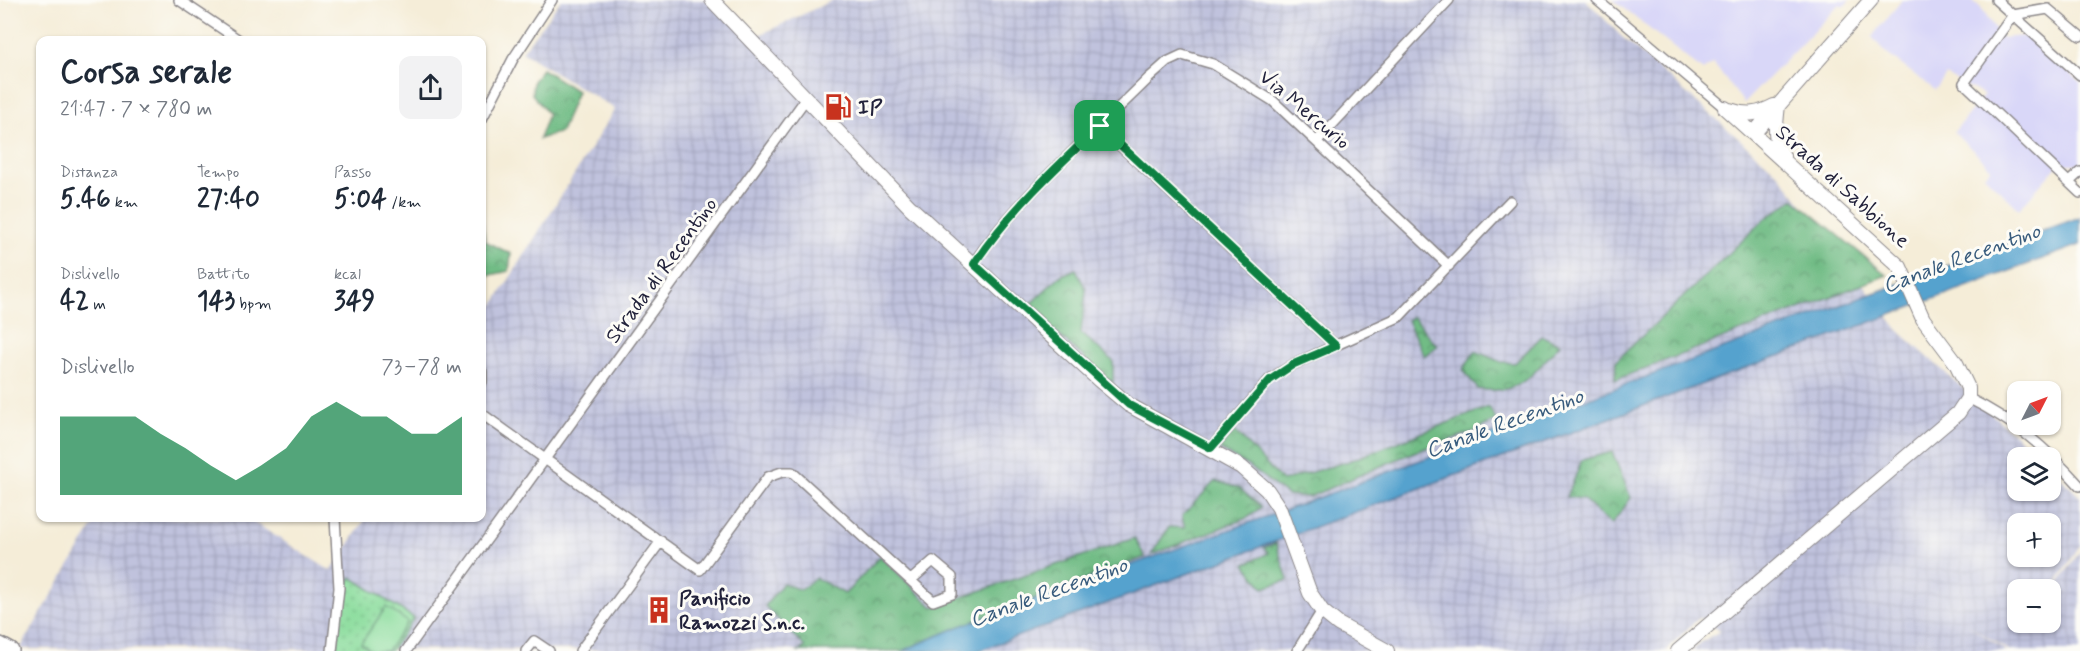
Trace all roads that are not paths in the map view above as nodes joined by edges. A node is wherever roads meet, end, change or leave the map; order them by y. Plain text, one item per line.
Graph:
1 (179, 0) edge
2 (552, 0) edge
3 (712, 0) edge
4 (1449, 0) edge
5 (1597, 0) edge
6 (1871, 0) edge
7 (1996, 0) edge
8 (2013, 15) junction
9 (232, 36) edge
10 (2080, 36) edge
11 (2080, 75) edge
12 (805, 100) junction
13 (1779, 103) junction
14 (1725, 108) junction
15 (486, 111) edge
16 (1100, 126) junction
17 (1754, 134) junction
18 (1317, 141) junction
19 (1788, 165) junction
20 (2080, 172) edge
21 (2069, 183) junction
22 (2080, 193) edge
23 (1510, 201) dead end
24 (974, 264) junction
25 (1449, 266) junction
26 (1336, 346) junction
27 (1968, 399) junction
28 (486, 417) edge
29 (1211, 448) junction
30 (546, 460) junction
31 (2080, 486) edge
32 (335, 522) edge
33 (661, 541) junction
34 (911, 580) junction
35 (1322, 611) junction
36 (0, 645) edge
37 (11, 651) edge
38 (332, 651) edge
39 (405, 651) edge
40 (526, 651) edge
41 (549, 651) edge
42 (580, 651) edge
43 (1297, 651) edge
44 (1387, 651) edge
45 (1678, 651) edge

1 - 9 street
2 - 15 street
3 - 12 main road
4 - 18 street
5 - 14 street, Strada di Sabbione
6 - 13 main road
7 - 8 street
8 - 10 street
8 - 11 street
8 - 21 street
12 - 24 main road
12 - 30 street, Strada di Recentino
13 - 14 main road
13 - 17 main road
13 - 19 main road
14 - 17 main road, Strada di Sabbione
16 - 18 street, Via Mercurio
16 - 24 street, Via Mercurio
16 - 26 street
17 - 19 main road, Strada di Sabbione
18 - 25 street, Via Mercurio
19 - 27 main road, Strada di Sabbione
20 - 21 street
21 - 22 street
23 - 25 street
24 - 29 main road
25 - 26 street
26 - 29 street
27 - 31 street
27 - 45 main road
28 - 30 street
29 - 35 main road
30 - 33 street
30 - 39 street, Strada di Recentino
32 - 38 street
33 - 34 street
33 - 42 street
34 - 34 street
35 - 43 street
35 - 44 main road
36 - 37 main road
40 - 41 street

